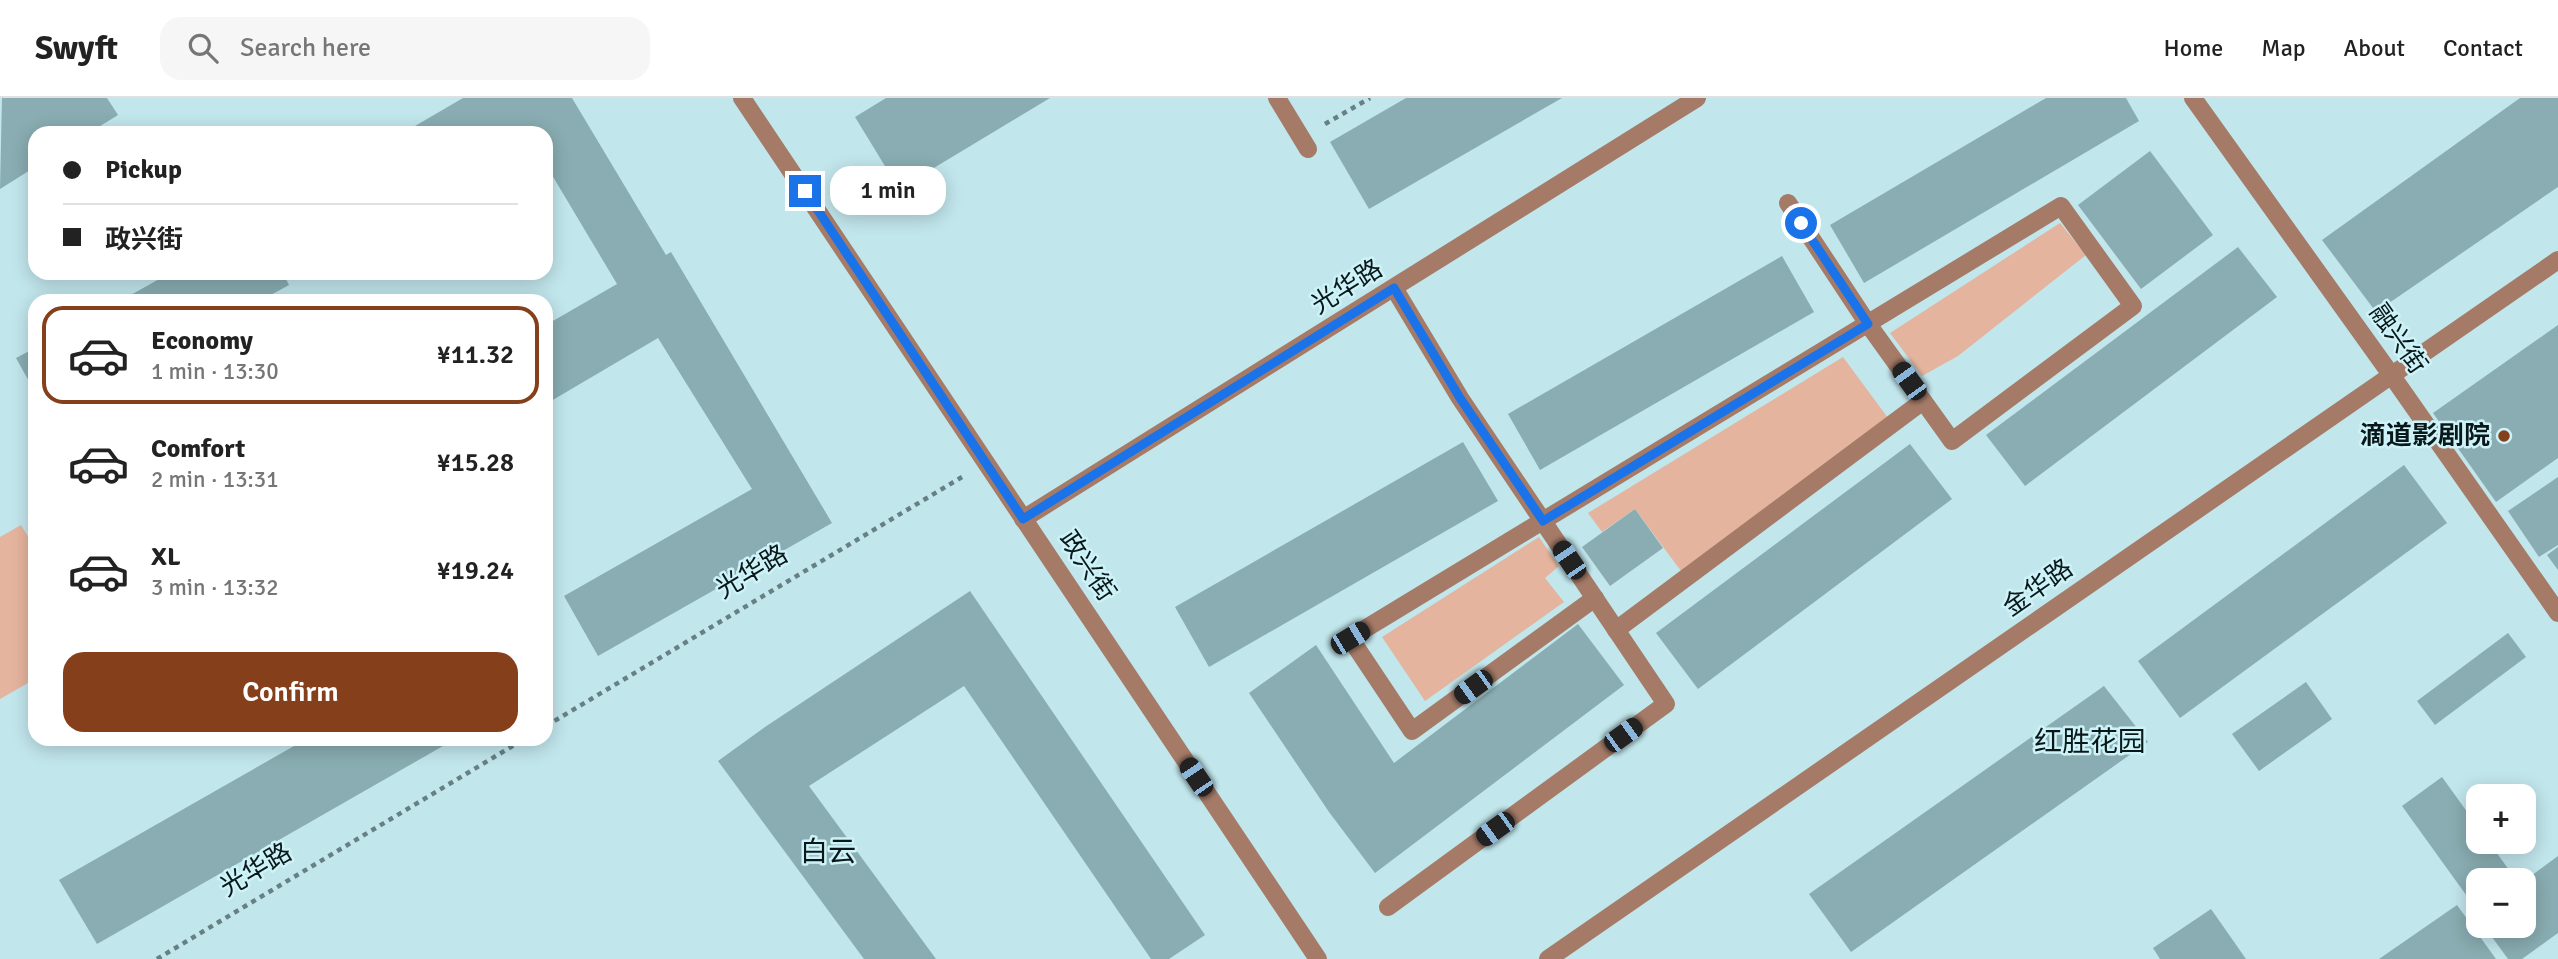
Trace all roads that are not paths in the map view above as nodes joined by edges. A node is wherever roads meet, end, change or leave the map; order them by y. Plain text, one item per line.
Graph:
1 (742, 98) edge
2 (1277, 98) edge
3 (2193, 98) edge
4 (1685, 101) edge
5 (1305, 144) road end
6 (1788, 203) dead end
7 (2558, 260) edge
8 (1394, 288) junction
9 (1868, 324) junction
10 (2392, 376) junction
11 (1923, 401) junction
12 (1023, 519) junction
13 (1543, 521) junction
14 (1595, 598) junction
15 (2558, 613) edge
16 (1616, 630) junction
17 (1388, 907) dead end
18 (1318, 959) edge
19 (1548, 959) edge

1 - 12 street, 政兴街
2 - 5 street
3 - 10 street, 融兴街
4 - 8 street, 光华路
6 - 9 street
7 - 10 street, 金华路
8 - 12 street, 光华路
8 - 13 street
9 - 11 street
9 - 11 street
9 - 13 street
10 - 15 street, 融兴街
10 - 19 street, 金华路
11 - 16 street
12 - 18 street, 政兴街
13 - 14 street
13 - 14 street
14 - 16 street
16 - 17 street

